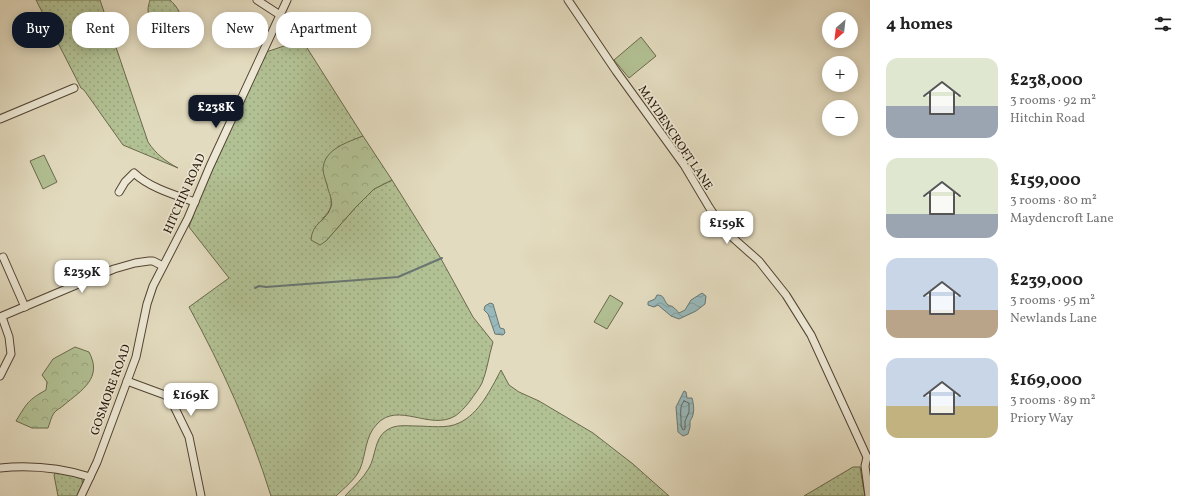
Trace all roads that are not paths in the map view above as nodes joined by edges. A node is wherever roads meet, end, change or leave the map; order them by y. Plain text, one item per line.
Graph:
1 (257, 0) edge
2 (287, 0) edge
3 (568, 0) edge
4 (276, 12) edge
5 (281, 12) edge
6 (276, 24) edge
7 (74, 88) dead end
8 (0, 119) edge
9 (120, 192) dead end
10 (195, 202) junction
11 (3, 257) dead end
12 (163, 266) junction
13 (25, 307) junction
14 (1, 317) edge
15 (0, 376) edge
16 (127, 381) junction
17 (0, 468) edge
18 (90, 477) junction
19 (81, 496) edge
20 (201, 496) edge
21 (869, 496) edge

1 - 4 street
2 - 5 street, HITCHIN ROAD
3 - 21 street, MAYDENCROFT LANE
6 - 10 street, HITCHIN ROAD
7 - 8 street
9 - 10 street
10 - 12 street, HITCHIN ROAD
11 - 13 street
12 - 13 street
12 - 16 street, GOSMORE ROAD
13 - 14 street
14 - 15 street
16 - 18 street, GOSMORE ROAD
16 - 20 street
17 - 18 street
18 - 19 street, GOSMORE ROAD

